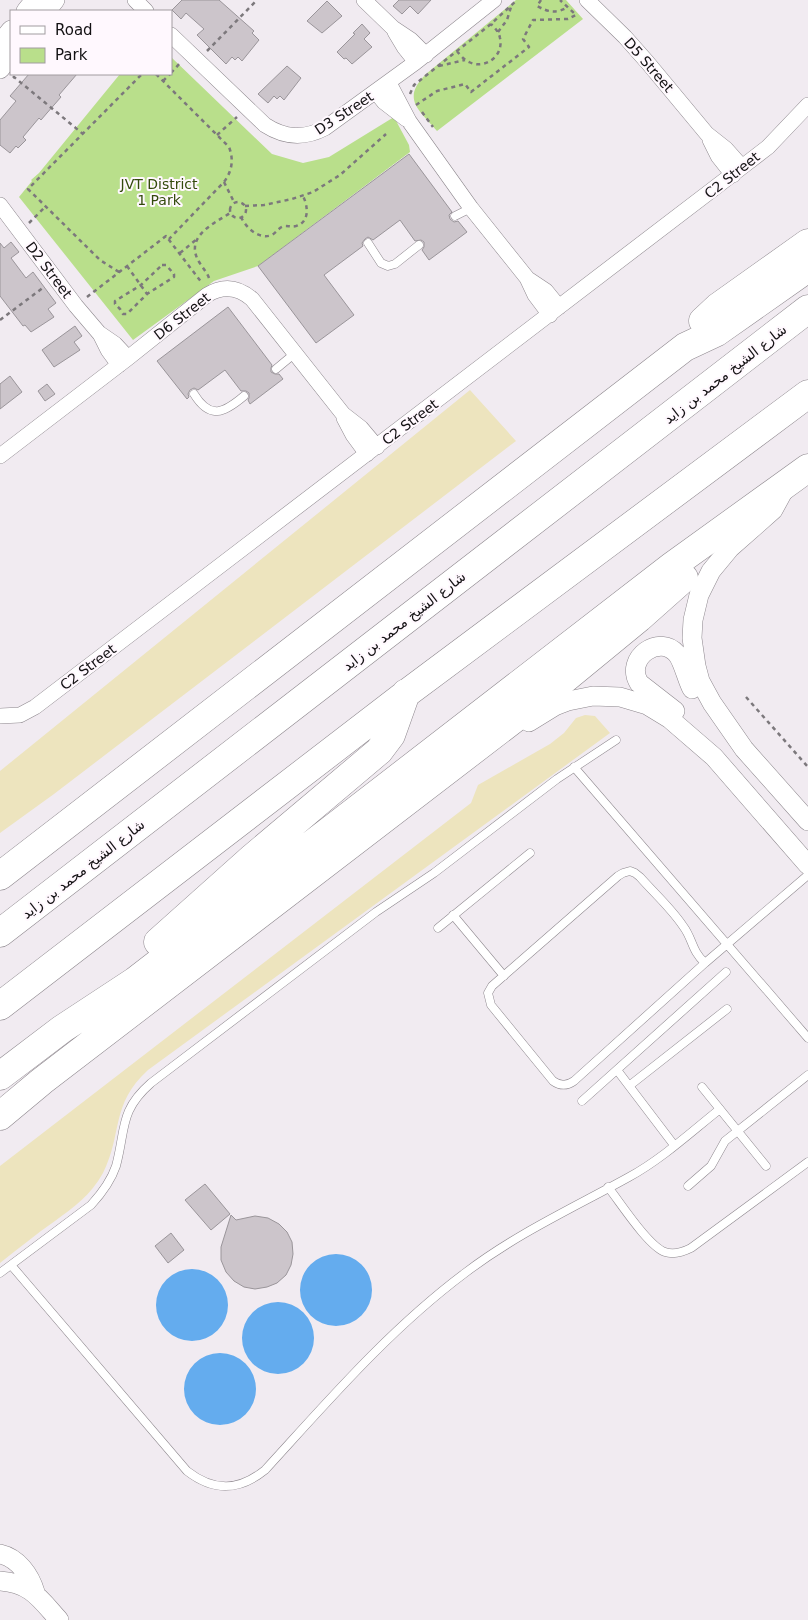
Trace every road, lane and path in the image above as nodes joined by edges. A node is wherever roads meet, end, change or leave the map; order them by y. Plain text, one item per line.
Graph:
1 (35, 0) edge
2 (55, 0) edge
3 (135, 0) edge
4 (257, 0) edge
5 (364, 0) edge
6 (494, 0) edge
7 (517, 0) edge
8 (541, 0) edge
9 (560, 0) edge
10 (587, 0) edge
11 (512, 5) junction
12 (568, 7) junction
13 (27, 10) edge
14 (47, 10) edge
15 (145, 10) edge
16 (491, 24) junction
17 (10, 31) edge
18 (498, 32) junction
19 (172, 36) edge
20 (0, 44) edge
21 (457, 51) junction
22 (10, 58) edge
23 (421, 59) junction
24 (465, 60) junction
25 (198, 61) junction
26 (437, 66) junction
27 (5, 75) edge
28 (141, 75) edge
29 (157, 75) edge
30 (169, 75) edge
31 (163, 81) junction
32 (389, 82) junction
33 (376, 92) junction
34 (416, 105) junction
35 (808, 106) edge
36 (246, 108) junction
37 (409, 121) junction
38 (433, 127) dead end
39 (83, 134) junction
40 (386, 134) dead end
41 (217, 135) junction
42 (738, 171) junction
43 (224, 182) junction
44 (303, 196) junction
45 (234, 202) junction
46 (0, 205) edge
47 (46, 206) junction
48 (245, 206) junction
49 (471, 208) junction
50 (230, 213) junction
51 (455, 216) dead end
52 (241, 217) junction
53 (20, 231) junction
54 (198, 238) junction
55 (169, 239) junction
56 (368, 243) dead end
57 (808, 243) edge
58 (418, 245) dead end
59 (180, 253) junction
60 (127, 266) junction
61 (808, 268) edge
62 (119, 272) junction
63 (55, 279) junction
64 (202, 283) junction
65 (141, 285) junction
66 (195, 288) dead end
67 (147, 294) junction
68 (76, 306) junction
69 (808, 309) edge
70 (555, 311) junction
71 (0, 320) edge
72 (685, 347) junction
73 (294, 354) junction
74 (124, 362) junction
75 (276, 369) dead end
76 (194, 394) dead end
77 (808, 394) edge
78 (244, 396) dead end
79 (372, 451) junction
80 (1, 454) edge
81 (808, 468) edge
82 (787, 484) junction
83 (758, 505) junction
84 (407, 692) junction
85 (746, 697) dead end
86 (0, 716) edge
87 (616, 740) dead end
88 (738, 742) junction
89 (714, 757) junction
90 (464, 758) junction
91 (574, 768) junction
92 (808, 768) edge
93 (808, 822) edge
94 (530, 854) dead end
95 (808, 865) edge
96 (808, 875) edge
97 (0, 876) edge
98 (453, 915) junction
99 (438, 928) dead end
100 (0, 933) edge
101 (726, 944) junction
102 (705, 963) junction
103 (726, 972) dead end
104 (504, 976) junction
105 (0, 1006) edge
106 (727, 1009) dead end
107 (62, 1029) junction
108 (808, 1038) edge
109 (617, 1070) junction
110 (808, 1075) edge
111 (0, 1076) edge
112 (629, 1086) junction
113 (702, 1087) dead end
114 (582, 1101) dead end
115 (720, 1109) junction
116 (0, 1116) edge
117 (738, 1131) junction
118 (674, 1145) junction
119 (808, 1162) edge
120 (766, 1166) dead end
121 (688, 1186) dead end
122 (608, 1187) junction
123 (11, 1265) junction
124 (0, 1274) edge
125 (0, 1554) edge
126 (0, 1581) edge
127 (34, 1592) junction
128 (59, 1620) edge

1 - 13 street
2 - 14 street
3 - 15 street
4 - 25 path
5 - 23 street
6 - 23 street, D3 Street
7 - 11 path
8 - 12 path
9 - 12 path
10 - 42 street, D5 Street
11 - 16 path
11 - 18 path
12 - 34 path
16 - 18 path
16 - 21 path
17 - 20 street
18 - 24 path
19 - 25 street, D3 Street
21 - 24 path
21 - 26 path
22 - 27 street
23 - 32 street, D3 Street
24 - 26 path
25 - 36 street, D3 Street
26 - 34 path
27 - 39 path
28 - 39 path
29 - 31 path
30 - 31 path
31 - 41 path
32 - 33 street, D3 Street
32 - 37 street
33 - 36 street, D3 Street
33 - 37 street
34 - 38 path
35 - 42 street, C2 Street
36 - 41 path
37 - 49 street
39 - 47 path
40 - 44 path
41 - 43 path
42 - 70 street, C2 Street
43 - 45 path
43 - 55 path
44 - 48 path
44 - 52 path
45 - 48 path
45 - 50 path
46 - 53 street, D2 Street
47 - 53 path
47 - 62 path
48 - 52 path
49 - 51 lane
49 - 70 street
50 - 52 path
50 - 54 path
53 - 63 street, D2 Street
54 - 59 path
54 - 64 path
55 - 59 path
55 - 60 path
56 - 58 lane
57 - 72 highway
59 - 64 path
60 - 62 path
60 - 65 path
61 - 72 highway
62 - 68 path
63 - 68 street, D2 Street
63 - 71 path
64 - 66 path
65 - 67 path
65 - 67 path
65 - 67 path
68 - 74 street, D2 Street
69 - 100 highway, شارع الشيخ محمد بن زايد
70 - 79 street, C2 Street
72 - 97 highway
73 - 74 street, D6 Street
73 - 75 lane
73 - 79 street, D6 Street
74 - 80 street, D6 Street
76 - 78 lane
77 - 84 highway
79 - 86 street, C2 Street
81 - 82 highway
82 - 83 highway
82 - 88 street
83 - 90 highway
83 - 107 highway
84 - 105 highway
84 - 107 highway
85 - 92 path
87 - 91 lane
88 - 89 street
88 - 93 street
89 - 90 street
89 - 95 street
90 - 116 highway
91 - 101 lane
91 - 123 lane
94 - 98 lane
96 - 101 lane
98 - 99 lane
98 - 104 lane
101 - 102 lane
101 - 108 lane
102 - 104 lane
102 - 104 lane
103 - 109 lane
106 - 112 lane
107 - 111 highway
109 - 112 lane
109 - 114 lane
110 - 117 lane
112 - 118 lane
113 - 115 lane
115 - 117 lane
115 - 118 lane
117 - 120 lane
117 - 121 lane
118 - 122 lane
119 - 122 lane
122 - 123 lane
123 - 124 lane
125 - 127 street
126 - 127 street
127 - 128 street

